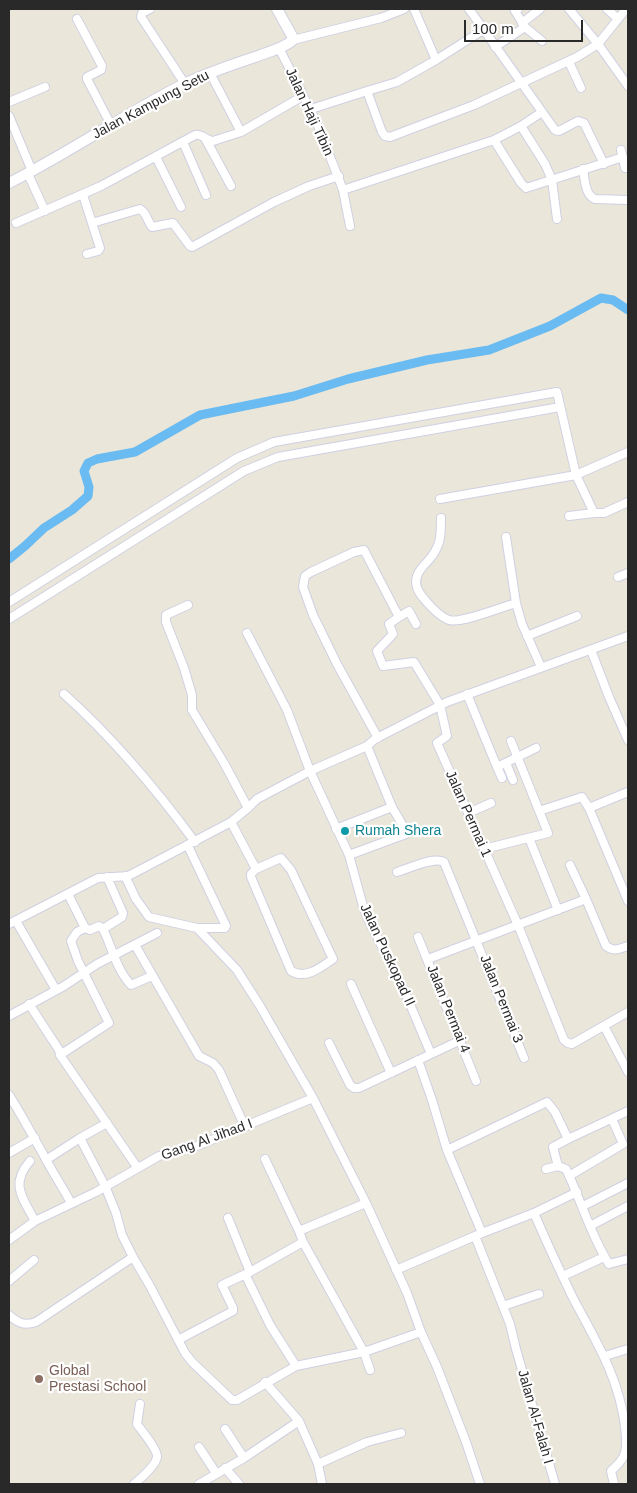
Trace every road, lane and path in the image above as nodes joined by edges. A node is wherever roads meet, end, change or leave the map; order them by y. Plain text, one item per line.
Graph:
1 (150, 9) edge
2 (277, 9) edge
3 (404, 9) edge
4 (414, 9) edge
5 (469, 9) edge
6 (518, 9) edge
7 (540, 9) edge
8 (569, 9) edge
9 (607, 9) edge
10 (626, 12) edge
11 (617, 18) junction
12 (77, 19) dead end
13 (523, 25) junction
14 (483, 30) junction
15 (293, 40) junction
16 (542, 41) dead end
17 (598, 44) junction
18 (495, 47) junction
19 (279, 48) junction
20 (436, 60) junction
21 (569, 62) junction
22 (210, 73) junction
23 (521, 83) junction
24 (185, 84) junction
25 (628, 86) edge
26 (45, 87) dead end
27 (581, 88) dead end
28 (367, 91) junction
29 (303, 96) junction
30 (9, 102) edge
31 (311, 109) junction
32 (542, 112) junction
33 (9, 116) edge
34 (111, 125) junction
35 (521, 126) junction
36 (241, 132) junction
37 (205, 138) junction
38 (494, 140) junction
39 (183, 142) junction
40 (156, 157) junction
41 (604, 164) junction
42 (628, 168) edge
43 (583, 170) junction
44 (30, 173) junction
45 (338, 176) junction
46 (552, 180) junction
47 (9, 183) edge
48 (231, 186) dead end
49 (343, 190) junction
50 (83, 195) junction
51 (206, 195) dead end
52 (628, 200) edge
53 (180, 208) dead end
54 (45, 211) junction
55 (557, 219) dead end
56 (16, 223) dead end
57 (92, 224) junction
58 (350, 226) dead end
59 (87, 254) dead end
60 (560, 407) junction
61 (628, 452) edge
62 (212, 473) junction
63 (576, 475) junction
64 (220, 486) junction
65 (440, 499) dead end
66 (628, 502) edge
67 (594, 513) junction
68 (569, 516) dead end
69 (441, 518) dead end
70 (506, 537) dead end
71 (628, 573) edge
72 (618, 577) dead end
73 (9, 602) edge
74 (516, 603) junction
75 (188, 605) dead end
76 (577, 616) dead end
77 (399, 617) junction
78 (9, 619) edge
79 (416, 624) dead end
80 (247, 633) dead end
81 (527, 636) junction
82 (628, 636) edge
83 (591, 650) junction
84 (541, 667) junction
85 (64, 694) dead end
86 (467, 694) junction
87 (440, 705) junction
88 (378, 738) junction
89 (628, 740) edge
90 (511, 741) dead end
91 (367, 746) junction
92 (536, 748) dead end
93 (518, 758) junction
94 (506, 763) junction
95 (497, 767) junction
96 (310, 771) junction
97 (502, 778) dead end
98 (513, 780) dead end
99 (628, 792) edge
100 (492, 803) dead end
101 (392, 807) junction
102 (248, 808) junction
103 (589, 808) junction
104 (539, 811) junction
105 (468, 813) junction
106 (231, 822) junction
107 (336, 828) junction
108 (529, 838) junction
109 (191, 844) junction
110 (484, 849) junction
111 (349, 855) junction
112 (570, 865) dead end
113 (256, 869) junction
114 (397, 872) dead end
115 (125, 876) junction
116 (107, 877) junction
117 (68, 894) junction
118 (586, 899) junction
119 (628, 902) edge
120 (558, 910) junction
121 (12, 922) edge
122 (518, 925) junction
123 (85, 928) junction
124 (197, 928) junction
125 (103, 929) junction
126 (157, 933) dead end
127 (418, 937) dead end
128 (477, 940) junction
129 (135, 945) junction
130 (628, 946) edge
131 (113, 956) junction
132 (428, 959) junction
133 (84, 973) junction
134 (152, 976) junction
135 (351, 984) dead end
136 (56, 990) junction
137 (29, 1004) junction
138 (628, 1012) edge
139 (9, 1016) edge
140 (604, 1026) junction
141 (461, 1040) junction
142 (329, 1043) dead end
143 (431, 1054) junction
144 (60, 1055) junction
145 (524, 1058) dead end
146 (418, 1060) junction
147 (628, 1072) edge
148 (391, 1073) junction
149 (476, 1081) dead end
150 (9, 1095) edge
151 (313, 1098) junction
152 (628, 1111) edge
153 (612, 1119) junction
154 (107, 1123) junction
155 (244, 1127) junction
156 (35, 1138) junction
157 (80, 1138) junction
158 (568, 1140) junction
159 (446, 1150) junction
160 (9, 1154) edge
161 (265, 1159) dead end
162 (30, 1160) dead end
163 (46, 1160) junction
164 (558, 1166) junction
165 (137, 1167) junction
166 (546, 1169) dead end
167 (570, 1176) junction
168 (628, 1182) edge
169 (105, 1186) junction
170 (577, 1192) junction
171 (70, 1203) junction
172 (366, 1203) junction
173 (582, 1206) junction
174 (628, 1206) edge
175 (534, 1214) junction
176 (228, 1218) dead end
177 (34, 1221) junction
178 (590, 1226) junction
179 (299, 1231) junction
180 (478, 1235) junction
181 (9, 1240) edge
182 (303, 1242) junction
183 (132, 1257) junction
184 (604, 1257) junction
185 (628, 1259) edge
186 (34, 1260) dead end
187 (396, 1270) junction
188 (247, 1273) junction
189 (563, 1276) junction
190 (9, 1281) edge
191 (538, 1294) dead end
192 (504, 1306) junction
193 (9, 1315) edge
194 (421, 1332) junction
195 (178, 1340) junction
196 (628, 1349) edge
197 (364, 1352) junction
198 (605, 1356) junction
199 (296, 1366) junction
200 (370, 1370) dead end
201 (265, 1382) junction
202 (140, 1404) dead end
203 (626, 1416) edge
204 (299, 1421) junction
205 (225, 1429) dead end
206 (402, 1432) dead end
207 (199, 1447) dead end
208 (244, 1458) junction
209 (628, 1462) edge
210 (318, 1464) junction
211 (620, 1464) junction
212 (225, 1468) junction
213 (216, 1473) junction
214 (134, 1484) edge
215 (199, 1484) edge
216 (239, 1484) edge
217 (322, 1484) edge
218 (480, 1484) edge
219 (555, 1484) edge
220 (614, 1484) edge

1 - 24 street
2 - 15 street
3 - 15 street
4 - 20 street
5 - 14 street
6 - 13 street
7 - 13 street
8 - 17 street
9 - 11 street
10 - 11 street
11 - 17 street
12 - 34 street
13 - 16 street
13 - 18 street
14 - 18 street
14 - 20 street
15 - 19 street, Jalan Kampung Setu
17 - 21 street
17 - 25 street
18 - 23 street
19 - 22 street, Jalan Kampung Setu
19 - 29 street, Jalan Haji Tibin
20 - 28 street
21 - 23 street
21 - 27 street
22 - 24 street, Jalan Kampung Setu
22 - 36 street
23 - 28 street
23 - 32 street
24 - 34 street, Jalan Kampung Setu
26 - 30 street
28 - 31 street
29 - 31 street, Jalan Haji Tibin
29 - 36 street
31 - 45 street, Jalan Haji Tibin
32 - 35 street
32 - 41 street
33 - 44 street
34 - 44 street, Jalan Kampung Setu
35 - 38 street
35 - 46 street
36 - 37 street
37 - 39 street
37 - 48 street
38 - 46 street
38 - 49 street
39 - 40 street
39 - 51 street
40 - 50 street
40 - 53 street
41 - 42 street
41 - 43 street
43 - 46 street
43 - 52 street
44 - 47 street, Jalan Kampung Setu
44 - 54 street
45 - 49 street, Jalan Haji Tibin
45 - 57 street
46 - 55 street
49 - 58 street, Jalan Haji Tibin
50 - 54 street
50 - 57 street
54 - 56 street
57 - 59 street
60 - 62 street
60 - 63 street
60 - 64 street
61 - 63 street
62 - 64 street
62 - 73 street
63 - 65 street
63 - 67 street
64 - 78 street
66 - 67 street
67 - 68 street
69 - 74 street
70 - 74 street
71 - 72 street
74 - 81 street
75 - 102 street
76 - 81 street
77 - 79 street
77 - 87 street
77 - 88 street
80 - 96 street, Jalan Puskopad II
81 - 84 street
82 - 83 street
83 - 84 street
83 - 89 street
84 - 86 street
85 - 109 street
86 - 87 street
86 - 95 street
87 - 88 street
87 - 105 street, Jalan Permai 1
88 - 91 street
90 - 93 street
91 - 96 street
91 - 101 street
92 - 93 street
93 - 94 street
93 - 104 street
94 - 95 street
94 - 98 street
95 - 97 street
96 - 102 street
96 - 107 street, Jalan Puskopad II
99 - 103 street
100 - 105 street
101 - 107 street
101 - 111 street
102 - 106 street
103 - 104 street
103 - 119 street
104 - 108 street
105 - 110 street, Jalan Permai 1
106 - 109 street
106 - 113 street
107 - 111 street, Jalan Puskopad II
108 - 110 street
108 - 120 street
109 - 115 street
109 - 124 street
110 - 122 street, Jalan Permai 1
111 - 143 street, Jalan Puskopad II
112 - 118 street
113 - 113 street
114 - 128 street, Jalan Permai 3
115 - 116 street
115 - 124 street
116 - 117 street
116 - 125 street
117 - 121 street
117 - 123 street
118 - 120 street
118 - 130 street
120 - 122 street
121 - 136 street
122 - 128 street
122 - 140 street, Jalan Permai 1
123 - 125 street
123 - 133 street
124 - 151 street
125 - 131 street
126 - 129 street
127 - 132 street, Jalan Permai 4
128 - 132 street
128 - 145 street, Jalan Permai 3
129 - 131 street
129 - 134 street
131 - 133 street
131 - 134 street
132 - 141 street, Jalan Permai 4
133 - 136 street
133 - 144 street
134 - 155 street
135 - 148 street
136 - 137 street
137 - 139 street
137 - 144 street
138 - 140 street
140 - 147 street
141 - 143 street
141 - 149 street, Jalan Permai 4
142 - 148 street
143 - 146 street
144 - 154 street
146 - 148 street
146 - 159 street, Jalan Al-Falah I
150 - 156 street
151 - 155 street, Gang Al Jihad I
151 - 172 street
152 - 153 street
153 - 158 street
153 - 167 street
154 - 157 street
154 - 165 street
155 - 165 street, Gang Al Jihad I
156 - 160 street
156 - 163 street
157 - 163 street
157 - 169 street
158 - 159 street
158 - 164 street
159 - 180 street, Jalan Al-Falah I
161 - 179 street
162 - 177 street
163 - 171 street
164 - 166 street
164 - 167 street
165 - 169 street, Gang Al Jihad I
167 - 170 street
168 - 173 street
169 - 171 street, Gang Al Jihad I
169 - 183 street
170 - 173 street
170 - 175 street
171 - 177 street, Gang Al Jihad I
172 - 179 street
172 - 187 street
173 - 178 street
174 - 178 street
175 - 180 street
175 - 189 street
176 - 188 street
177 - 181 street, Gang Al Jihad I
178 - 184 street
179 - 182 street
180 - 187 street
180 - 192 street, Jalan Al-Falah I
182 - 188 street
182 - 197 street
183 - 193 street
183 - 195 street
184 - 185 street
184 - 189 street
186 - 190 street
187 - 194 street
188 - 195 street
188 - 199 street
189 - 198 street
191 - 192 street
192 - 219 street, Jalan Al-Falah I
194 - 197 street
194 - 218 street
195 - 201 street
196 - 198 street
197 - 199 street
197 - 200 street
198 - 203 street
199 - 201 street
201 - 204 street
202 - 214 street
203 - 211 street
204 - 208 street
204 - 210 street
205 - 208 street
206 - 210 street
207 - 213 street
208 - 212 street
209 - 211 street
210 - 217 street
211 - 220 street
212 - 213 street
212 - 216 street
213 - 215 street

